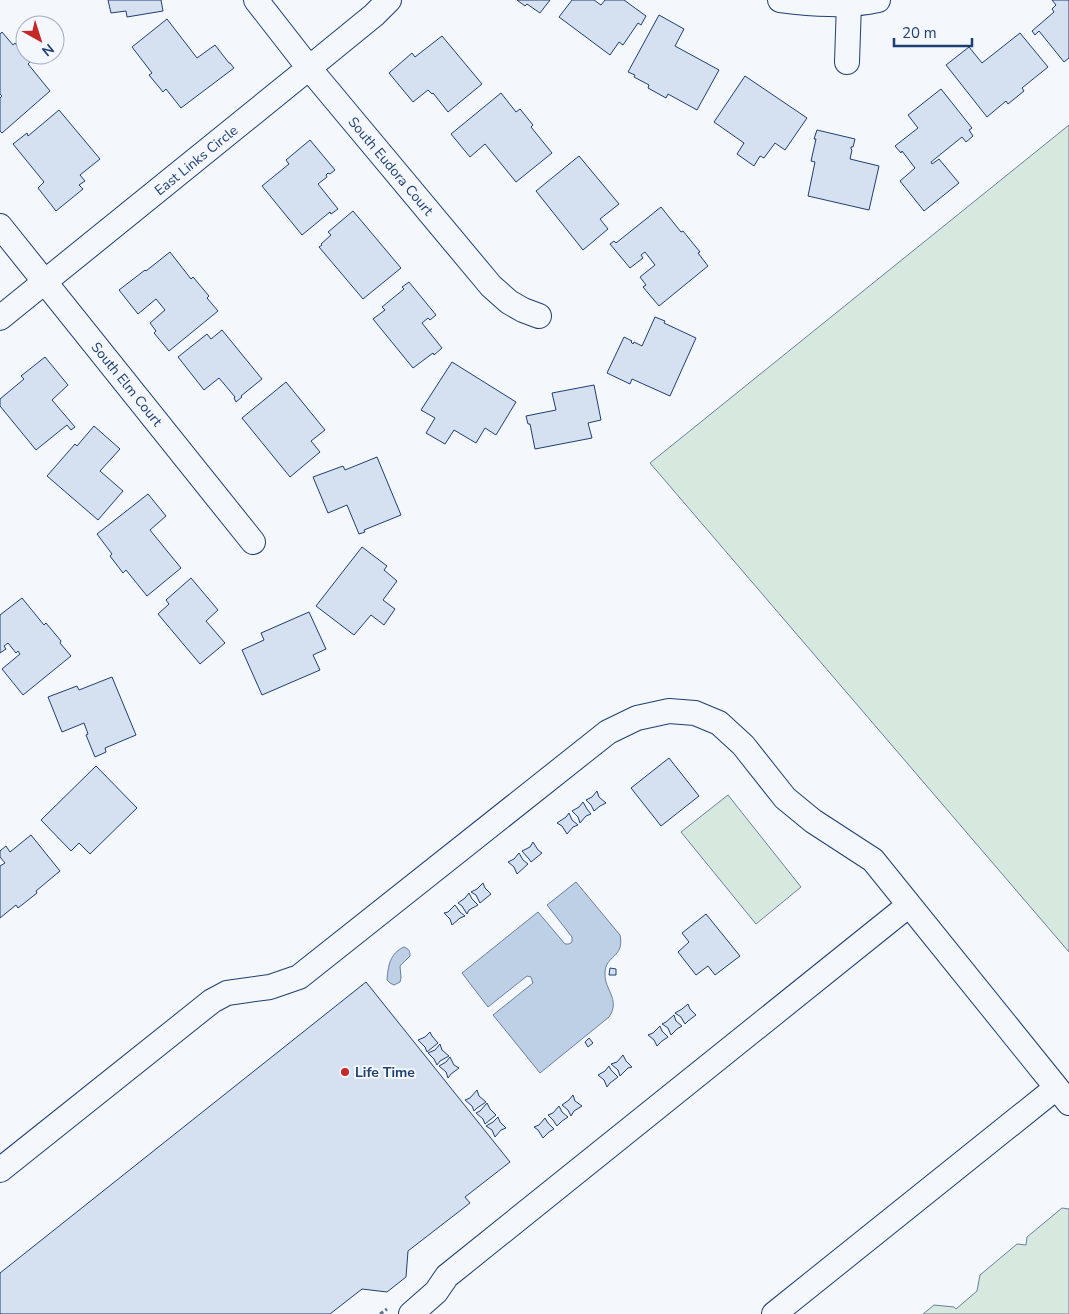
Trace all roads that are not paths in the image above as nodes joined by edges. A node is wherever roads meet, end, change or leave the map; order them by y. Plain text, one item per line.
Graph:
1 (256, 0) edge
2 (389, 0) edge
3 (780, 0) edge
4 (878, 0) edge
5 (849, 3) junction
6 (847, 62) dead end
7 (310, 68) junction
8 (0, 226) edge
9 (45, 282) junction
10 (539, 316) dead end
11 (0, 318) edge
12 (253, 542) dead end
13 (908, 905) junction
14 (1063, 1095) edge
15 (0, 1170) edge
16 (437, 1303) edge
17 (410, 1314) edge
18 (774, 1314) edge

1 - 7 street, South Eudora Court
2 - 7 street, East Links Circle
3 - 5 street
4 - 5 street
5 - 6 street
7 - 9 street, East Links Circle
7 - 10 street, South Eudora Court
8 - 9 street, South Elm Court
9 - 11 street, East Links Circle
9 - 12 street, South Elm Court
13 - 14 street
13 - 15 street
13 - 16 street
14 - 18 street
16 - 17 street

